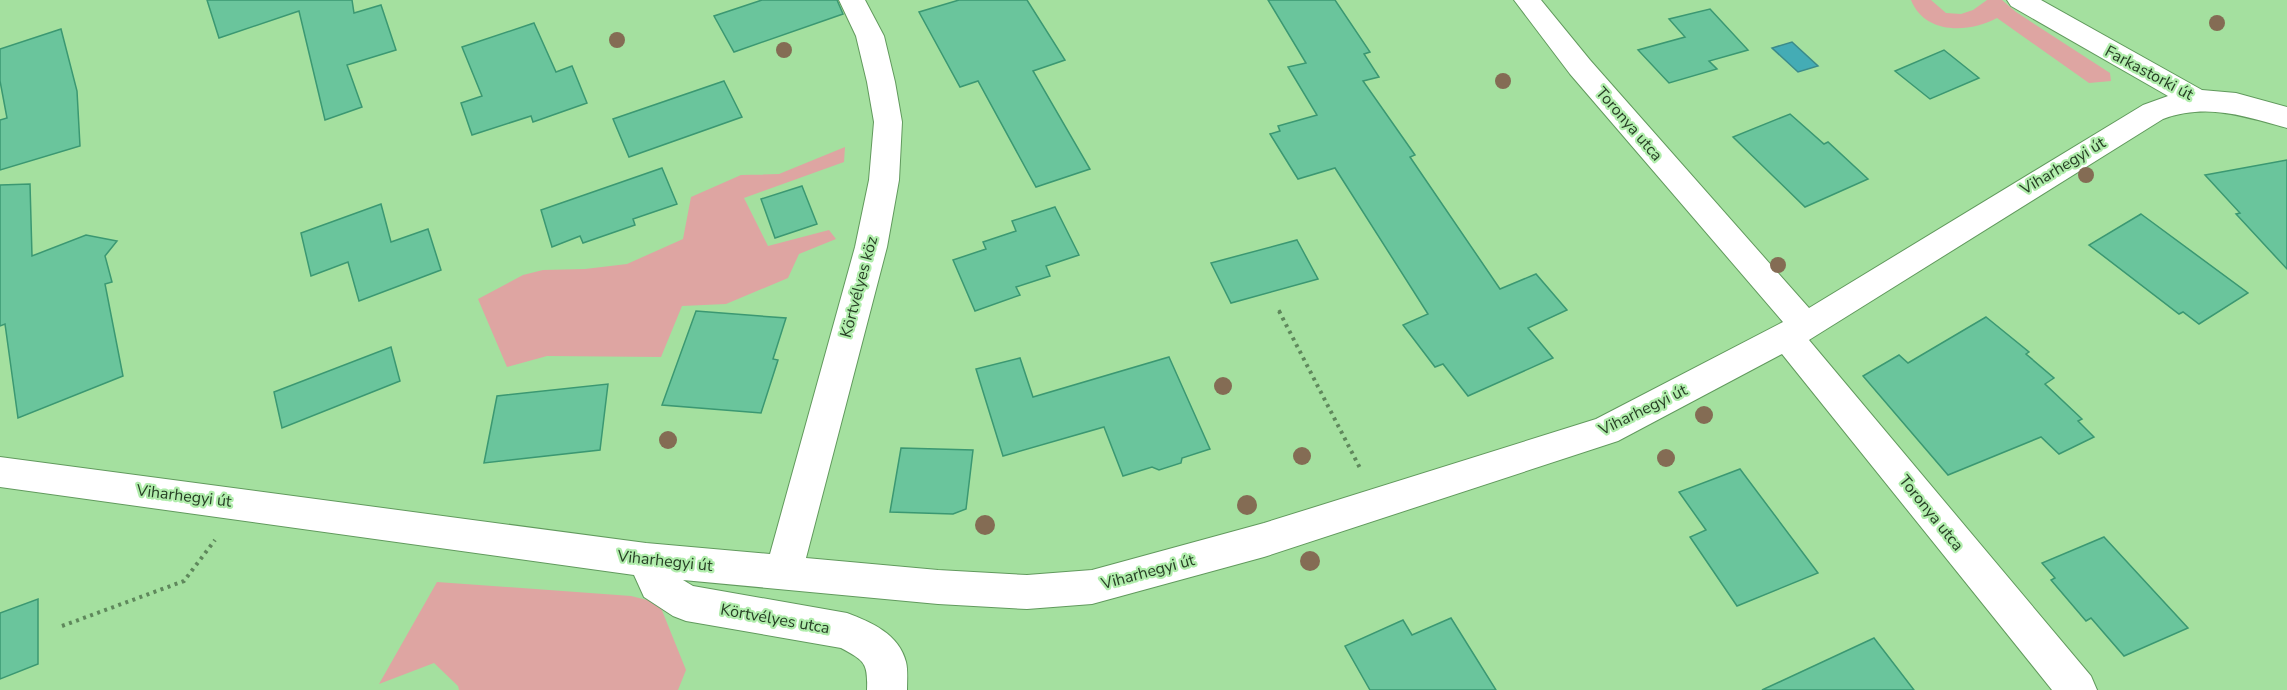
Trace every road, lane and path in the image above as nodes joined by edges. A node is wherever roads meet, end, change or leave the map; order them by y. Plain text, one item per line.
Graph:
1 (852, 0) edge
2 (1527, 0) edge
3 (2020, 0) edge
4 (2195, 99) junction
5 (2287, 118) edge
6 (1279, 310) dead end
7 (1796, 331) junction
8 (0, 472) edge
9 (1378, 503) junction
10 (208, 551) dead end
11 (646, 560) junction
12 (783, 573) junction
13 (62, 626) dead end
14 (887, 690) edge
15 (2077, 690) edge

1 - 12 street, Körtvélyes köz
2 - 7 street, Toronya utca
3 - 4 street, Farkastorki út
4 - 5 street, Farkastorki út
4 - 7 street, Viharhegyi út
6 - 9 path
7 - 9 street, Viharhegyi út
7 - 15 street, Toronya utca
8 - 11 street, Viharhegyi út
9 - 12 street, Viharhegyi út
10 - 13 path
11 - 12 street, Viharhegyi út
11 - 14 street, Körtvélyes utca

